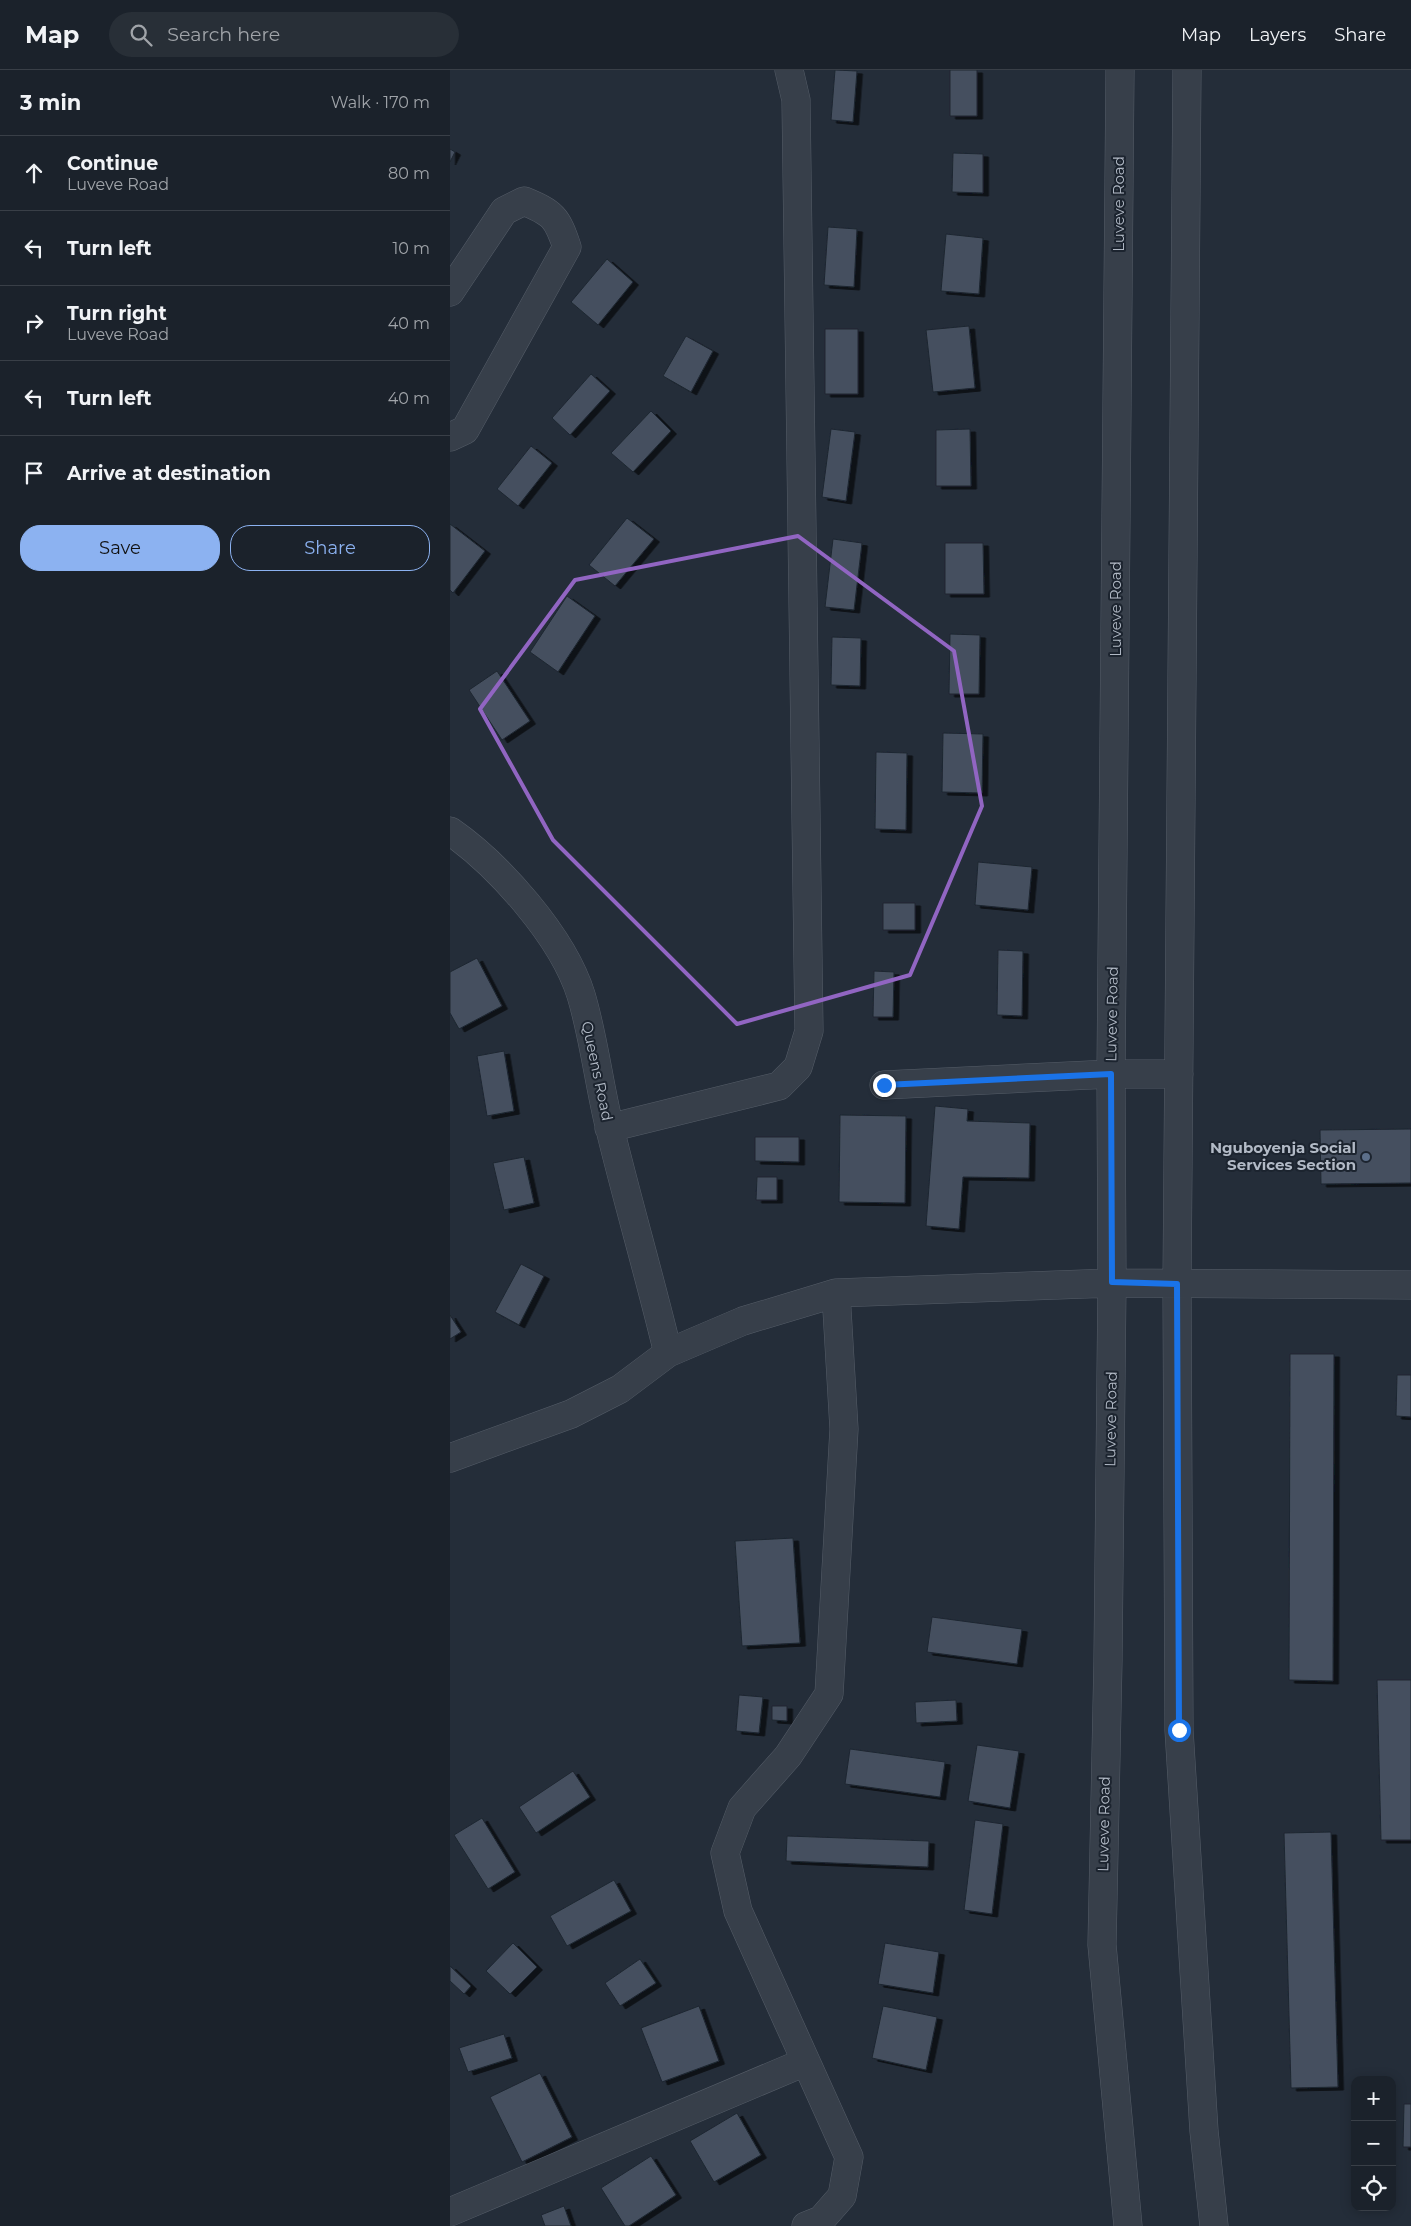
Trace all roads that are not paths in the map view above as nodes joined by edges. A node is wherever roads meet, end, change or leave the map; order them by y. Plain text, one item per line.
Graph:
1 (789, 70) edge
2 (1120, 70) edge
3 (1187, 70) edge
4 (450, 292) edge
5 (450, 437) edge
6 (450, 831) edge
7 (1111, 1074) junction
8 (1179, 1074) junction
9 (884, 1085) dead end
10 (609, 1128) junction
11 (1112, 1282) junction
12 (1177, 1284) junction
13 (1411, 1285) edge
14 (836, 1293) junction
15 (668, 1353) junction
16 (450, 1458) edge
17 (805, 2062) junction
18 (450, 2212) edge
19 (806, 2226) edge
20 (1128, 2226) edge
21 (1214, 2226) edge

1 - 10 street
2 - 7 street, Luveve Road
3 - 8 street
4 - 5 street
6 - 10 street, Queens Road
7 - 8 street
7 - 9 street
7 - 11 street, Luveve Road
8 - 12 street
10 - 15 street, Queens Road
11 - 12 street
11 - 14 street
11 - 20 street, Luveve Road
12 - 13 street
12 - 21 street
14 - 15 street
14 - 17 street
15 - 16 street
17 - 18 street
17 - 19 street

